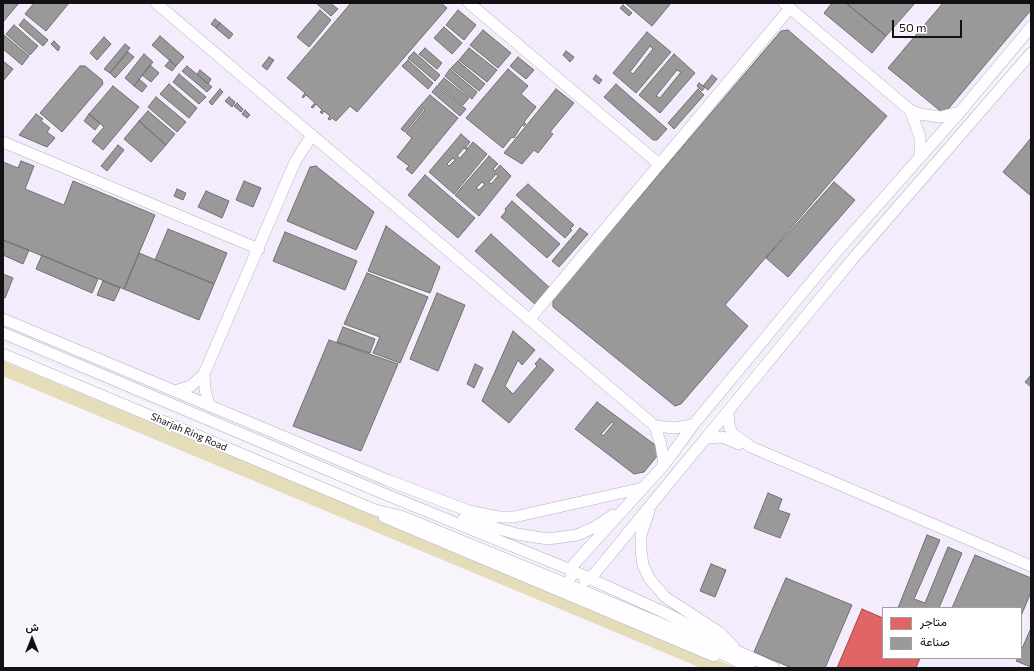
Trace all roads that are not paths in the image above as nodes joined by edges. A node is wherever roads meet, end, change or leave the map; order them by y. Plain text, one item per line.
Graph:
1 (156, 3) edge
2 (469, 3) edge
3 (787, 6) edge
4 (1031, 27) edge
5 (1031, 53) edge
6 (910, 110) junction
7 (960, 112) junction
8 (312, 135) junction
9 (3, 142) edge
10 (920, 156) junction
11 (659, 164) junction
12 (258, 249) junction
13 (3, 319) edge
14 (529, 320) junction
15 (3, 334) edge
16 (3, 354) edge
17 (204, 374) junction
18 (174, 391) junction
19 (209, 405) junction
20 (728, 411) junction
21 (693, 425) junction
22 (655, 426) junction
23 (707, 438) junction
24 (751, 447) junction
25 (664, 465) junction
26 (643, 488) junction
27 (382, 493) junction
28 (654, 499) junction
29 (632, 500) junction
30 (375, 510) junction
31 (1031, 566) edge
32 (571, 570) junction
33 (589, 578) junction
34 (572, 585) junction
35 (737, 651) junction
36 (742, 668) edge
37 (750, 668) edge
38 (774, 668) edge

1 - 8 street
2 - 11 street
3 - 6 street
3 - 11 street
4 - 7 street
5 - 20 street
6 - 7 street
6 - 10 street
7 - 10 street
8 - 12 street
8 - 14 street
9 - 12 street
10 - 21 street
11 - 14 street
12 - 17 street
13 - 18 street
14 - 22 street
15 - 27 street
16 - 30 street, Sharjah Ring Road
17 - 18 street
17 - 19 street
18 - 19 street
19 - 26 street
20 - 23 street
20 - 24 street
21 - 22 street
21 - 25 street
22 - 25 street
23 - 24 street
23 - 28 street
24 - 31 street
25 - 26 street
26 - 29 street
27 - 29 street
27 - 32 street
28 - 33 street
28 - 35 street
29 - 32 street
30 - 34 street
30 - 36 street
32 - 33 street
32 - 34 street
33 - 34 street
33 - 35 street
34 - 37 street
35 - 38 street

